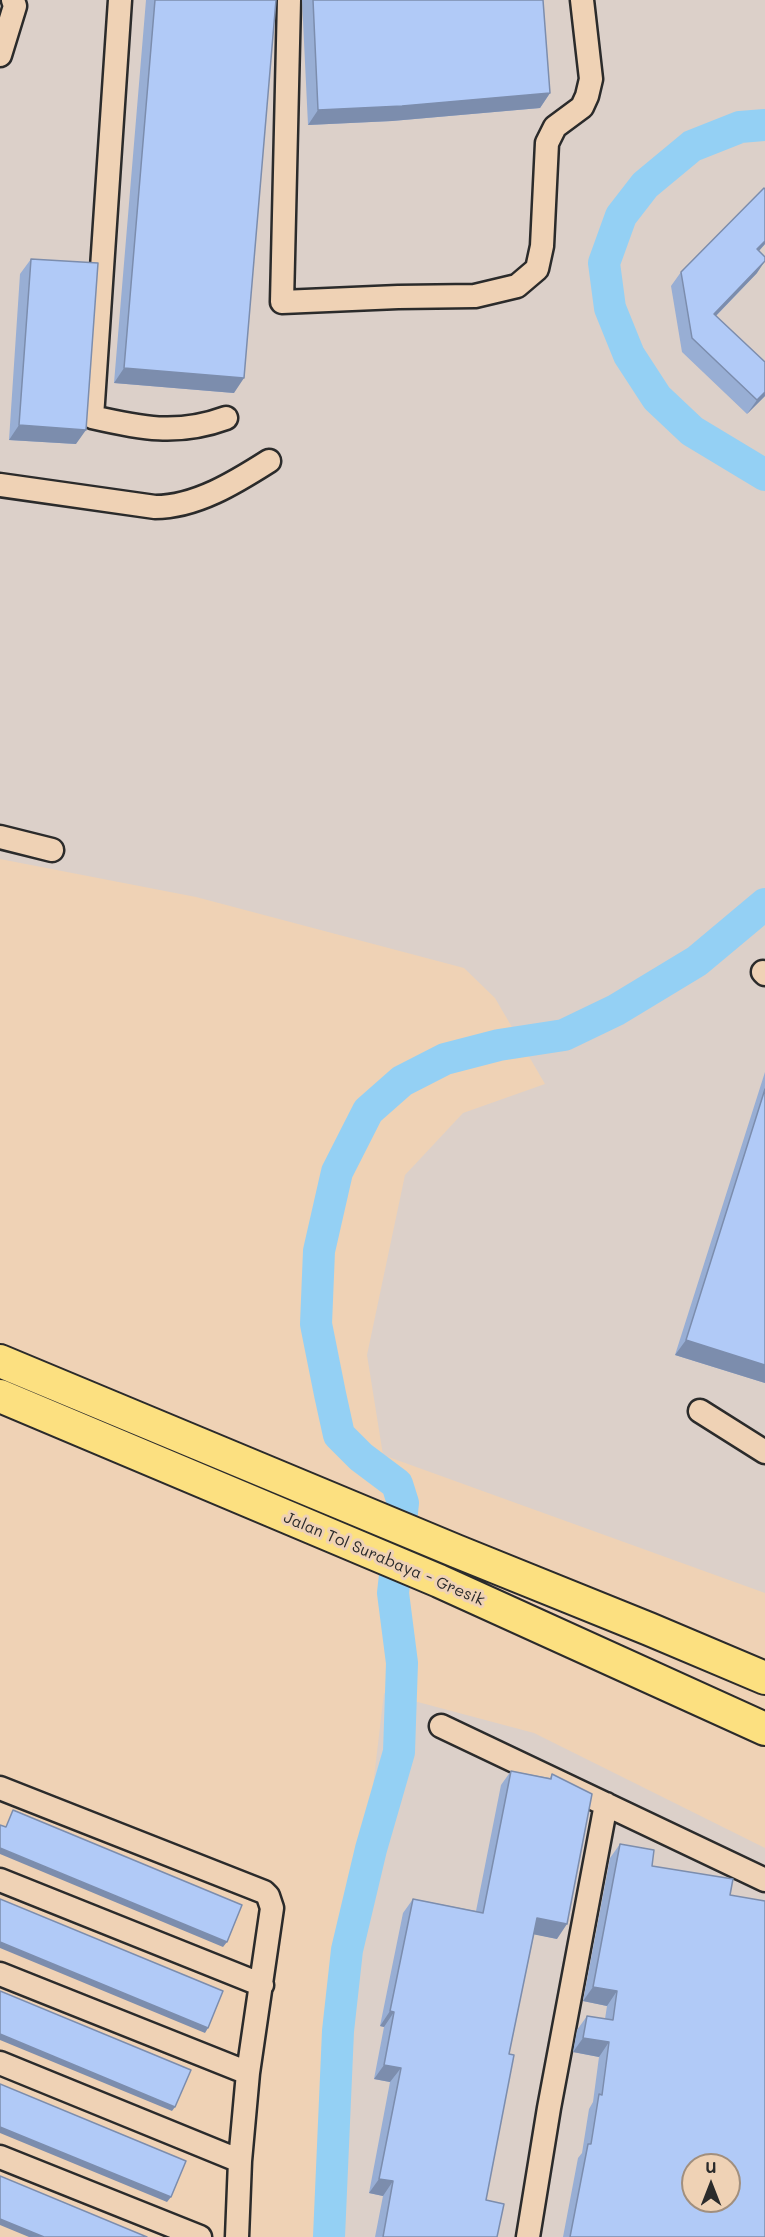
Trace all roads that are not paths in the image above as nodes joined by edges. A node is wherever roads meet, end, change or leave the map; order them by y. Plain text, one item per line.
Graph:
1 (13, 0) edge
2 (120, 0) edge
3 (289, 0) edge
4 (582, 0) edge
5 (0, 55) edge
6 (226, 418) dead end
7 (269, 461) dead end
8 (0, 485) edge
9 (0, 837) edge
10 (52, 850) dead end
11 (0, 1361) edge
12 (0, 1396) edge
13 (700, 1411) dead end
14 (765, 1452) edge
15 (649, 1629) junction
16 (765, 1666) edge
17 (765, 1678) edge
18 (441, 1726) dead end
19 (765, 1729) edge
20 (0, 1788) edge
21 (606, 1804) junction
22 (0, 1880) edge
23 (765, 1880) edge
24 (0, 1974) edge
25 (262, 1985) junction
26 (0, 2063) edge
27 (248, 2073) junction
28 (0, 2157) edge
29 (240, 2161) junction
30 (200, 2237) edge
31 (237, 2237) edge
32 (528, 2237) edge

1 - 5 street
2 - 6 street
3 - 4 street
7 - 8 street
9 - 10 street
11 - 15 highway, Jalan Tol Surabaya - Gresik
12 - 19 highway, Jalan Tol Surabaya - Gresik
13 - 14 street
15 - 16 highway
15 - 17 highway, Jalan Tol Surabaya - Gresik
18 - 21 street
20 - 25 street
21 - 23 street
21 - 32 street
22 - 25 street
24 - 27 street
25 - 27 street
26 - 29 street
27 - 29 street
28 - 30 street
29 - 31 street

